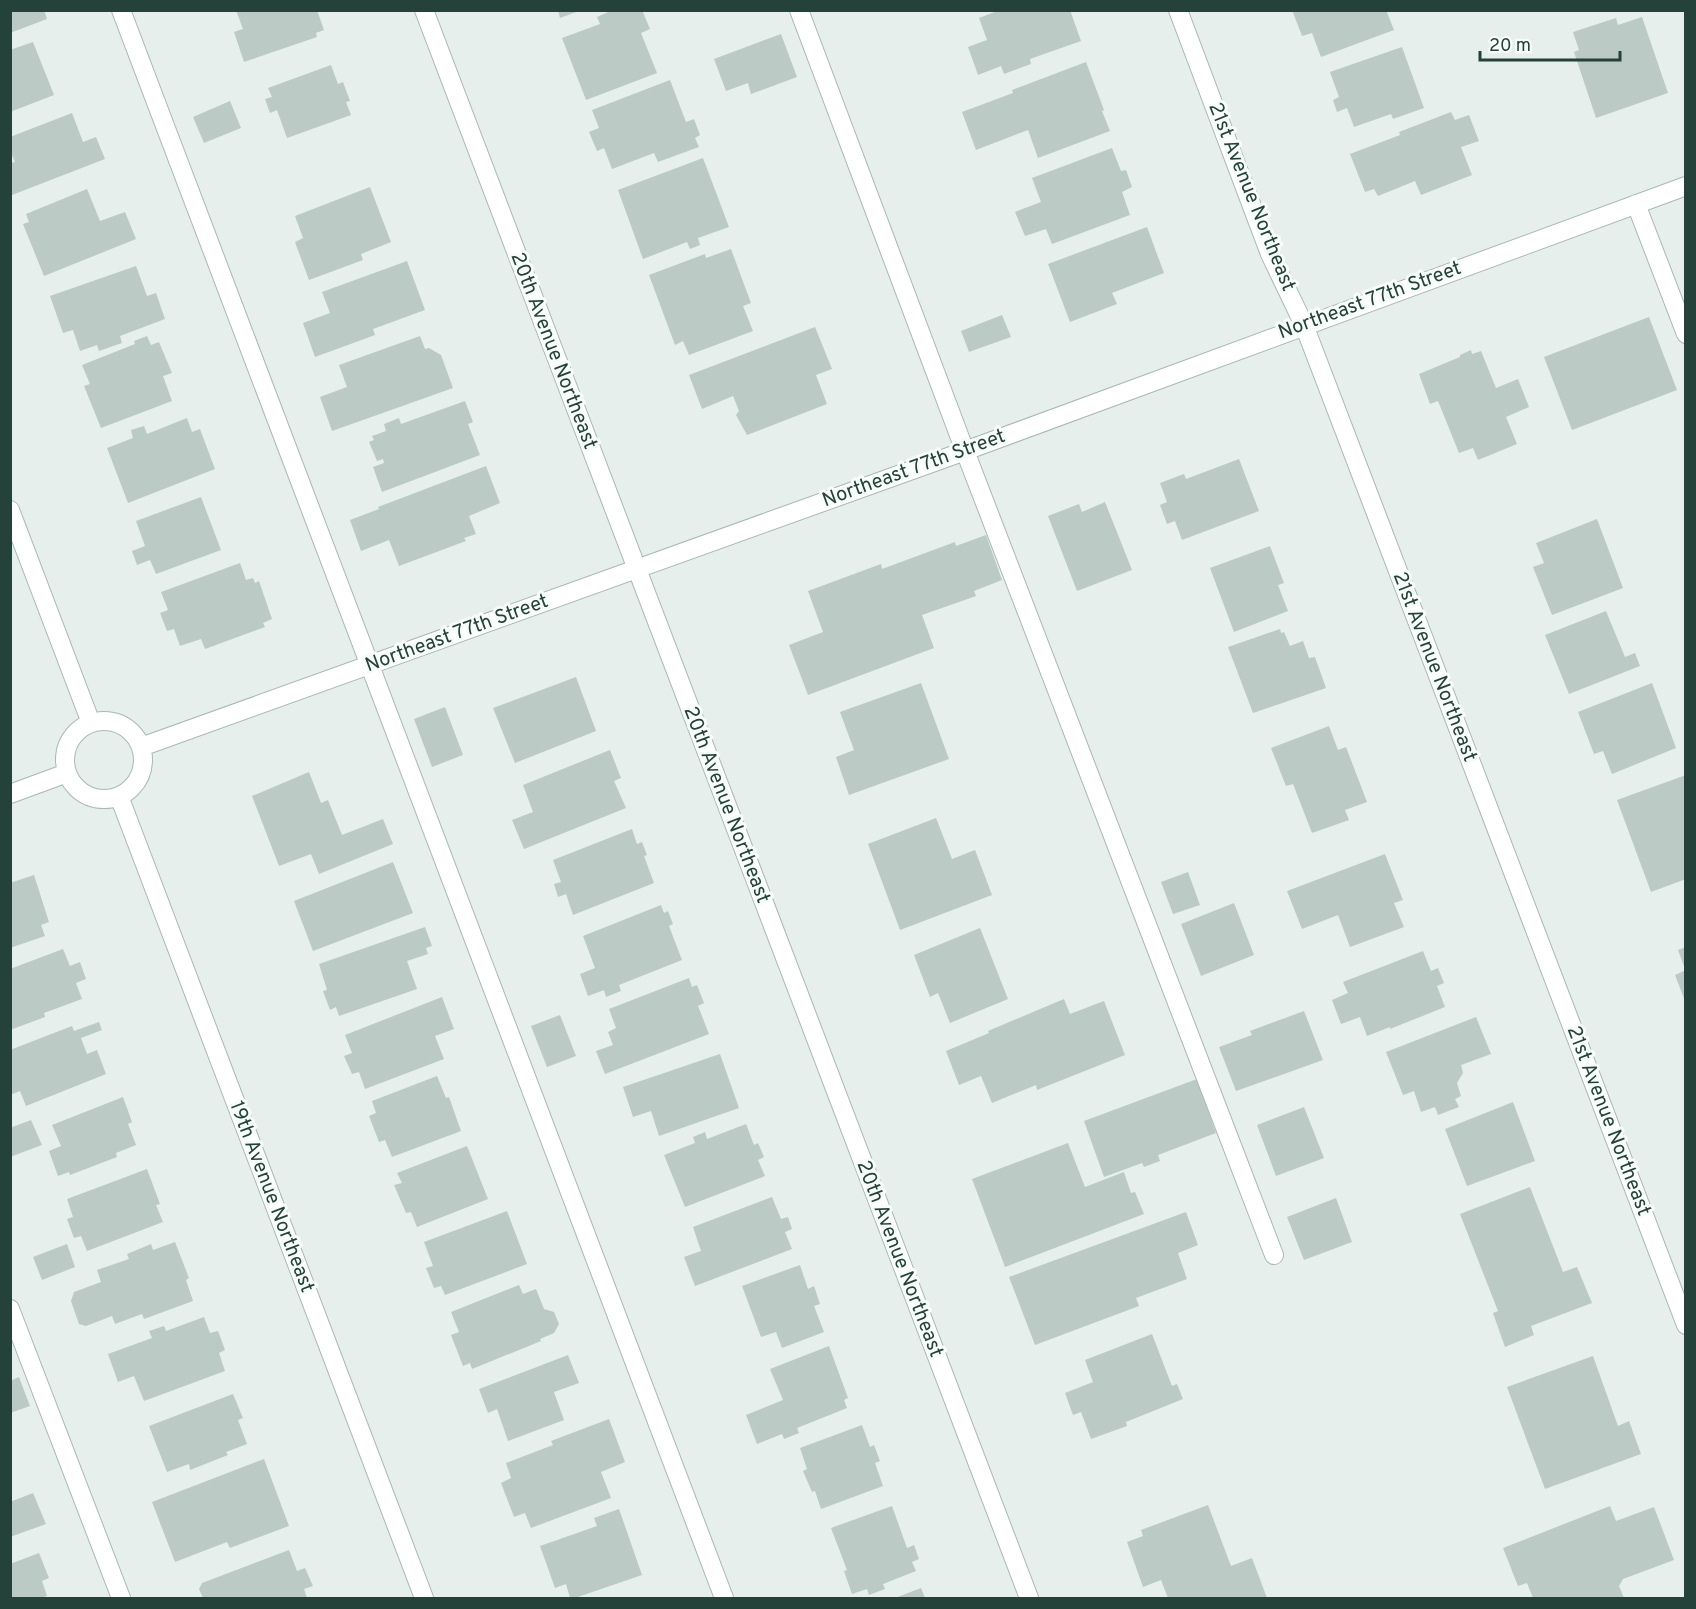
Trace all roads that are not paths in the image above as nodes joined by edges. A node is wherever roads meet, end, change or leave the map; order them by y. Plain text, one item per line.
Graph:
1 (121, 10) edge
2 (424, 10) edge
3 (799, 10) edge
4 (1178, 10) edge
5 (1686, 186) edge
6 (1636, 204) junction
7 (1304, 325) junction
8 (1686, 334) edge
9 (965, 451) junction
10 (10, 510) edge
11 (636, 569) junction
12 (369, 666) junction
13 (91, 723) junction
14 (141, 747) junction
15 (67, 774) junction
16 (10, 794) edge
17 (119, 796) junction
18 (1274, 1255) dead end
19 (10, 1309) edge
20 (1686, 1325) edge
21 (121, 1599) edge
22 (424, 1599) edge
23 (724, 1599) edge
24 (1029, 1599) edge

1 - 12 street
2 - 11 street, 20th Avenue Northeast
3 - 9 street
4 - 7 street, 21st Avenue Northeast
5 - 6 street, Northeast 77th Street
6 - 7 street, Northeast 77th Street
6 - 8 street
7 - 9 street, Northeast 77th Street
7 - 20 street, 21st Avenue Northeast
9 - 11 street, Northeast 77th Street
9 - 18 street
10 - 13 street
11 - 12 street, Northeast 77th Street
11 - 24 street, 20th Avenue Northeast
12 - 14 street, Northeast 77th Street
12 - 23 street
13 - 14 street
13 - 15 street
14 - 17 street
15 - 16 street
15 - 17 street
17 - 22 street, 19th Avenue Northeast
19 - 21 street

